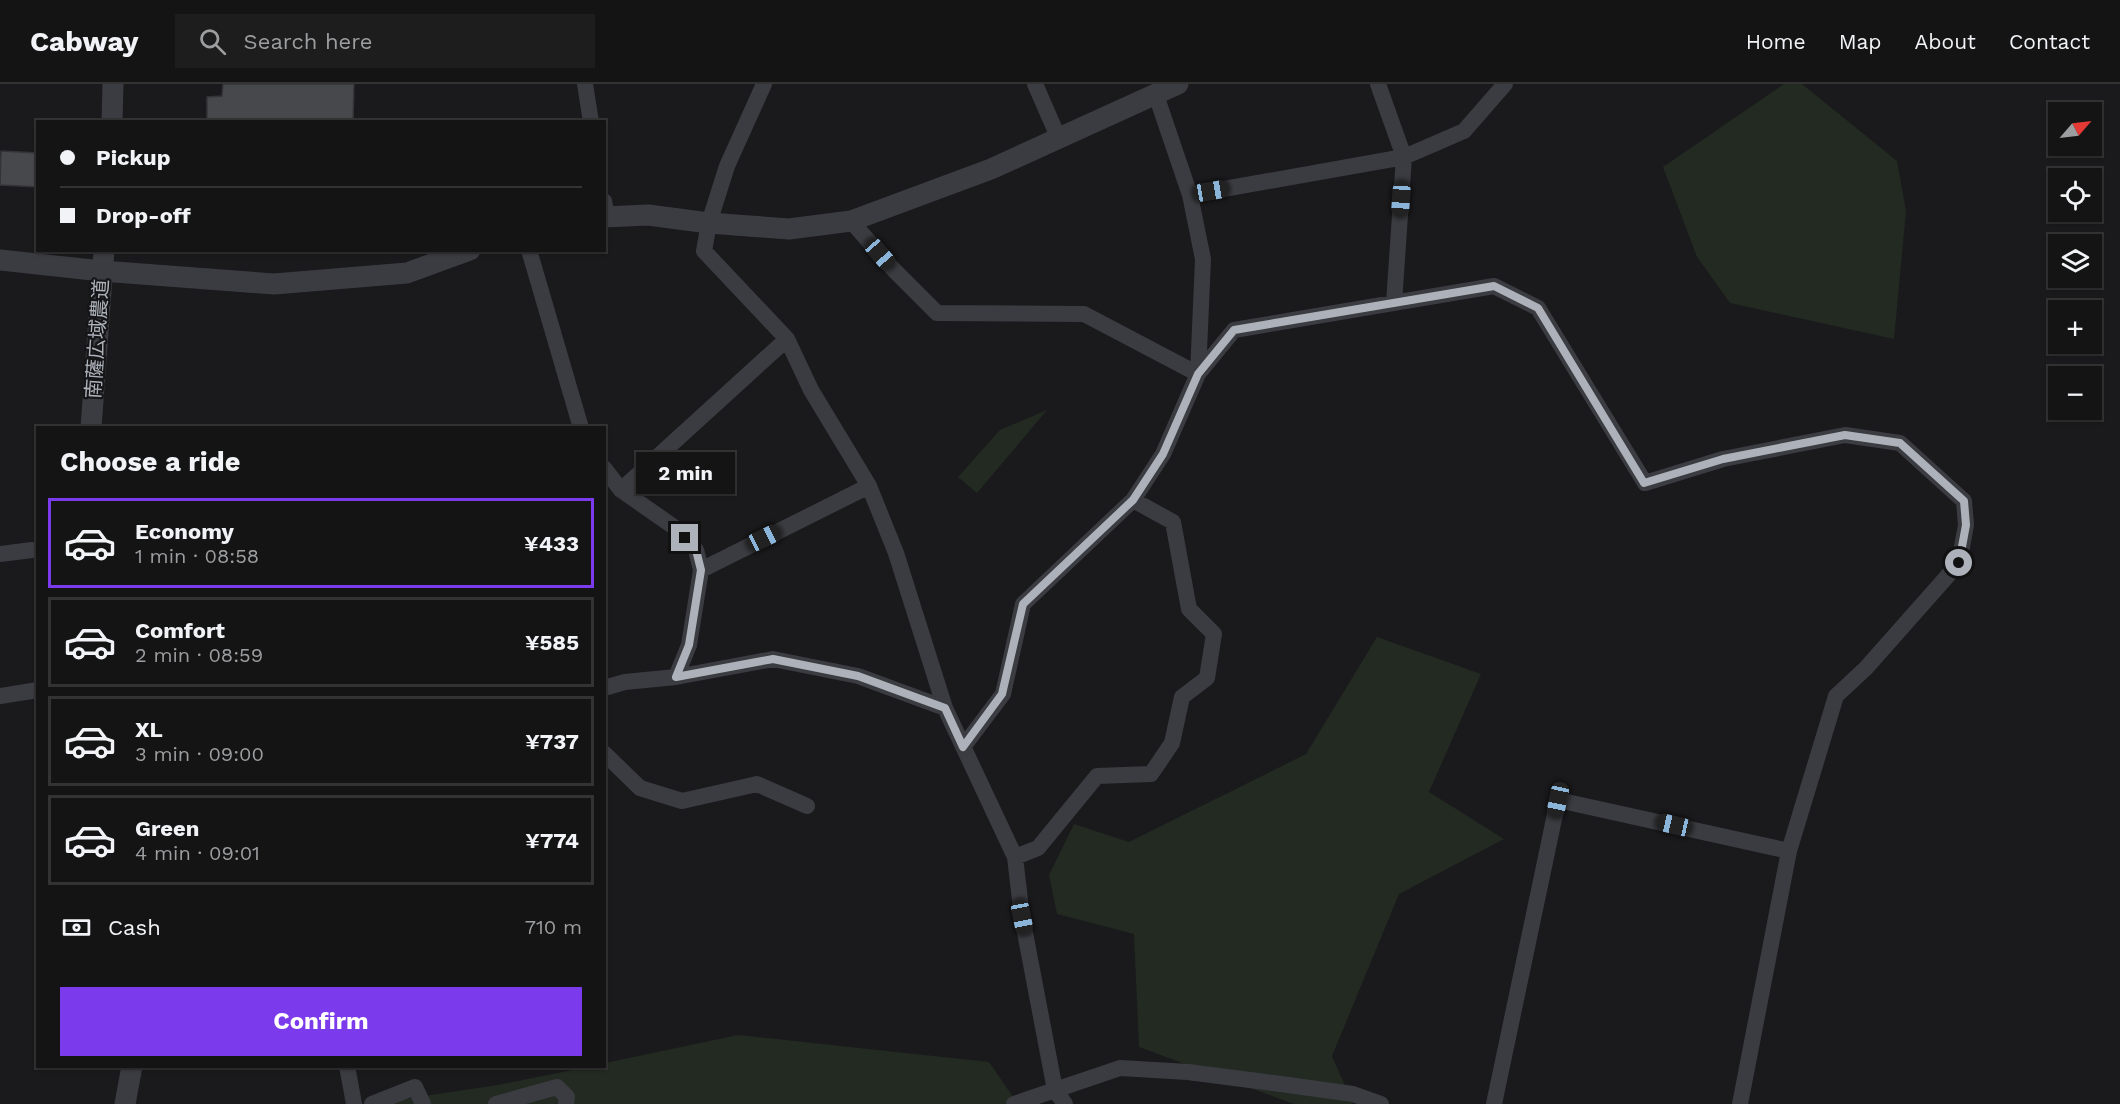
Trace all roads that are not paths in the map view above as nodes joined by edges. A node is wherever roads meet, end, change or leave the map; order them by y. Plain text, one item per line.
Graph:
1 (113, 84) edge
2 (585, 84) edge
3 (1035, 84) edge
4 (1178, 84) edge
5 (1378, 84) edge
6 (1505, 84) edge
7 (758, 85) edge
8 (1156, 95) junction
9 (112, 120) edge
10 (591, 120) edge
11 (1059, 139) junction
12 (1404, 157) junction
13 (1190, 195) junction
14 (606, 212) edge
15 (851, 221) junction
16 (708, 223) junction
17 (464, 252) edge
18 (531, 252) edge
19 (0, 260) edge
20 (103, 261) edge
21 (1394, 303) junction
22 (787, 339) junction
23 (1198, 374) junction
24 (91, 426) edge
25 (579, 426) edge
26 (606, 471) edge
27 (869, 486) junction
28 (621, 490) junction
29 (1133, 500) junction
30 (32, 550) dead end
31 (0, 554) edge
32 (701, 570) junction
33 (676, 677) junction
34 (606, 687) edge
35 (36, 690) edge
36 (0, 696) edge
37 (945, 708) junction
38 (963, 747) junction
39 (606, 755) edge
40 (807, 806) dead end
41 (1789, 851) junction
42 (1015, 857) junction
43 (132, 1068) edge
44 (347, 1068) edge
45 (1055, 1090) junction
46 (125, 1104) edge
47 (354, 1104) edge
48 (372, 1104) edge
49 (423, 1104) edge
50 (496, 1104) edge
51 (566, 1104) edge
52 (1014, 1104) edge
53 (1065, 1104) edge
54 (1382, 1104) edge
55 (1494, 1104) edge
56 (1740, 1104) edge

1 - 9 street
2 - 10 street
3 - 11 street
4 - 8 street
5 - 12 street
6 - 12 street
7 - 16 street
8 - 11 street
8 - 13 street
11 - 15 street
12 - 13 street
12 - 21 street
13 - 23 street
14 - 16 street
15 - 16 street
15 - 23 street
16 - 22 street
17 - 20 street
18 - 25 street
19 - 20 street
20 - 24 street, 南薩広域農道
21 - 23 street
21 - 41 street
22 - 27 street
22 - 28 street
23 - 29 street
26 - 28 street
27 - 32 street
27 - 37 street
28 - 32 street
29 - 38 street
29 - 42 street
30 - 31 street
32 - 33 street
33 - 34 street
33 - 37 street
35 - 36 street
37 - 38 street
38 - 42 street
39 - 40 street
41 - 55 street
41 - 56 street
42 - 45 street
43 - 46 street
44 - 47 street
45 - 52 street
45 - 53 street
45 - 54 street
48 - 49 street
50 - 51 street

